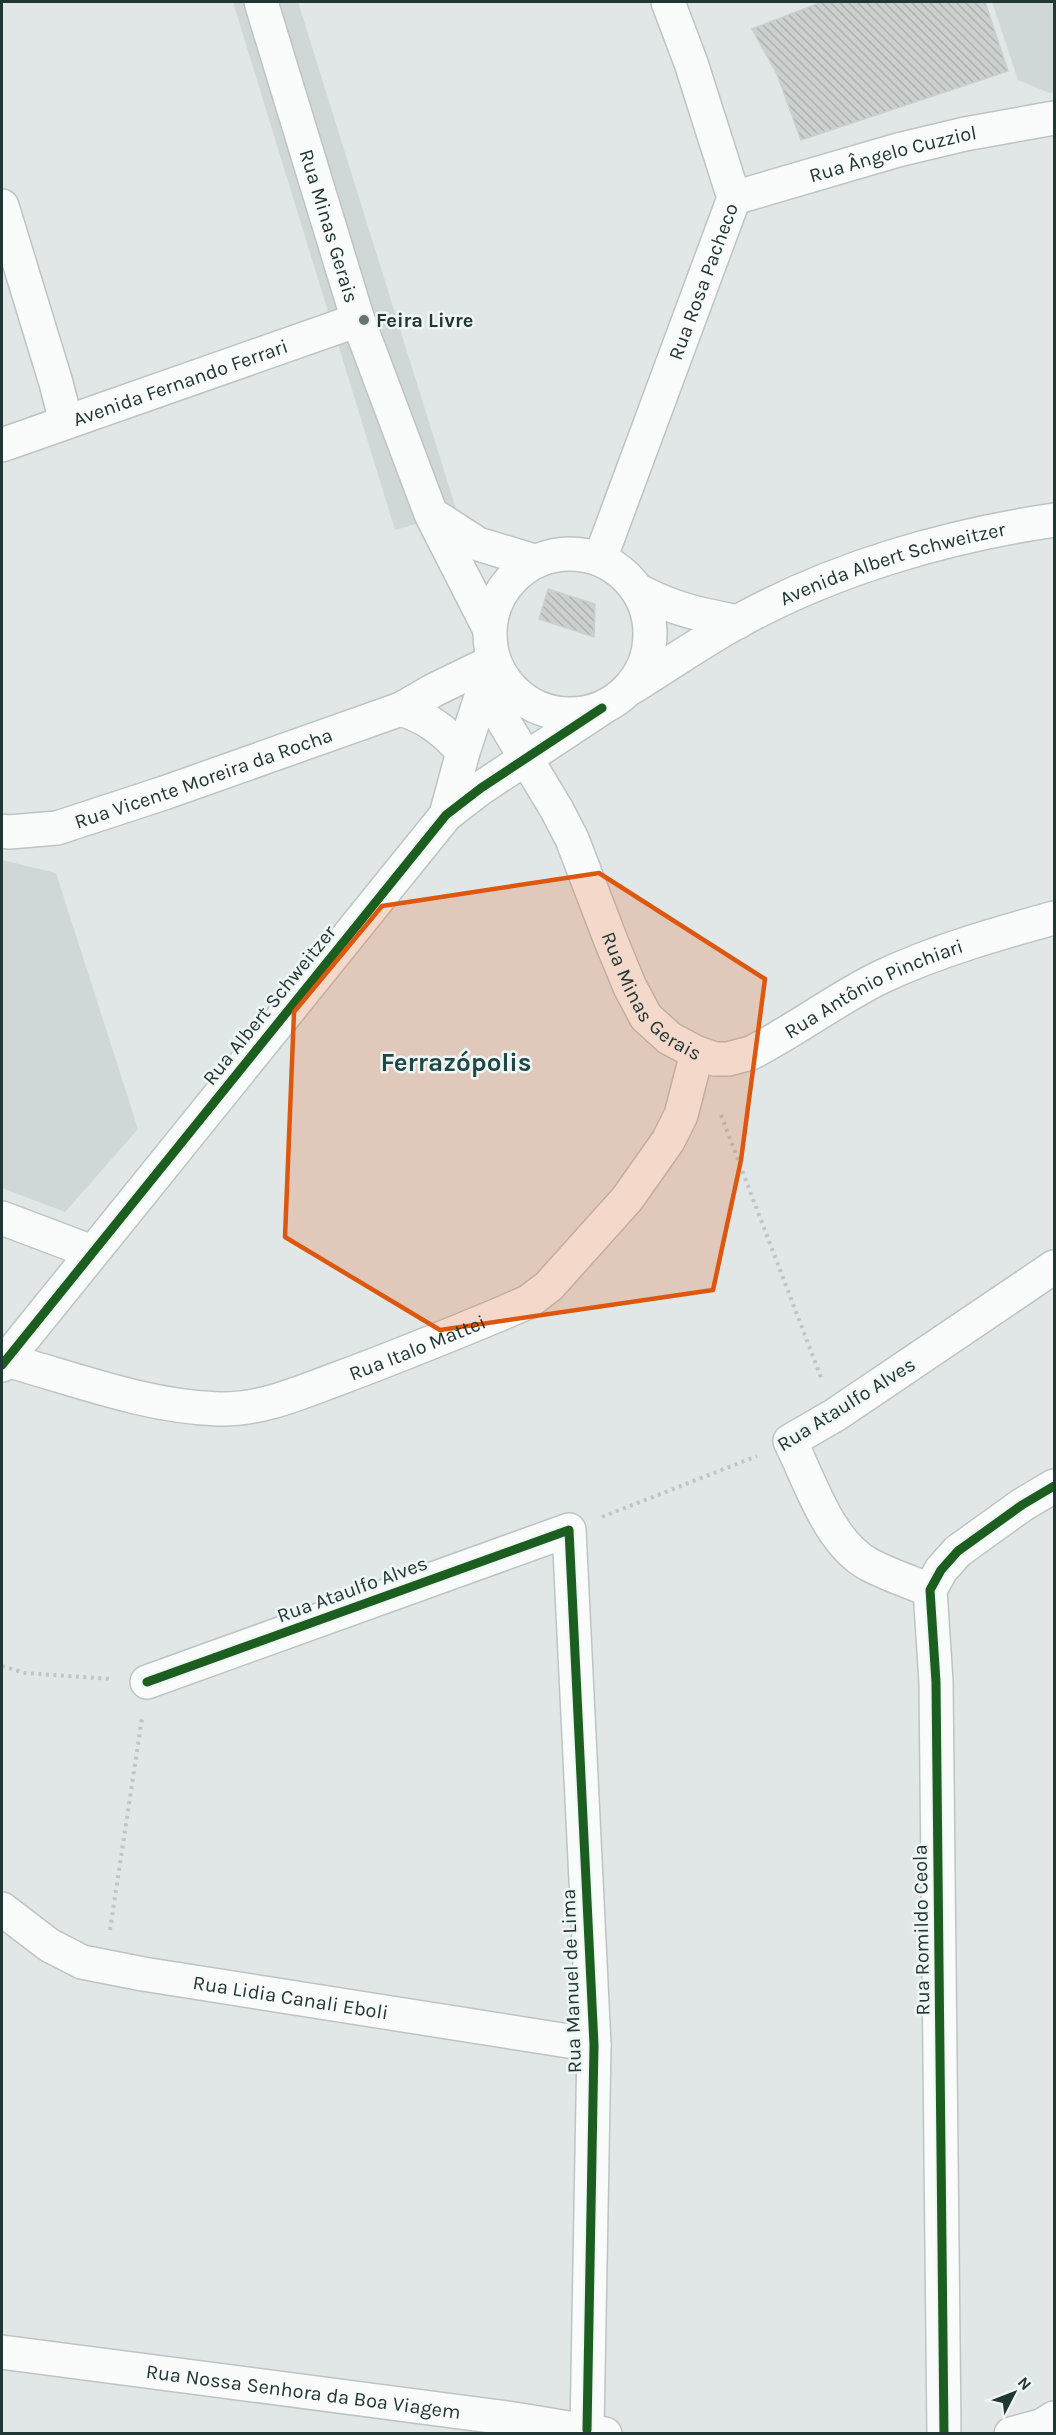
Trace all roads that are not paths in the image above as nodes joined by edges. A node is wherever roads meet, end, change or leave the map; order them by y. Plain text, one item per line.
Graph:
1 (261, 2) edge
2 (668, 2) edge
3 (1054, 118) edge
4 (734, 198) junction
5 (2, 209) edge
6 (358, 320) junction
7 (66, 422) junction
8 (2, 445) edge
9 (431, 514) junction
10 (1054, 520) edge
11 (600, 559) junction
12 (534, 561) junction
13 (639, 591) junction
14 (738, 622) junction
15 (489, 628) junction
16 (488, 674) junction
17 (615, 699) junction
18 (401, 709) junction
19 (463, 752) junction
20 (525, 759) junction
21 (446, 815) junction
22 (2, 831) edge
23 (1054, 918) edge
24 (697, 1053) junction
25 (2, 1218) edge
26 (92, 1252) junction
27 (1054, 1267) edge
28 (4, 1363) edge
29 (1054, 1486) edge
30 (569, 1530) joint
31 (930, 1590) junction
32 (147, 1682) dead end
33 (2, 1909) edge
34 (594, 2045) junction
35 (2, 2352) edge
36 (1054, 2418) edge
37 (596, 2432) edge
38 (944, 2433) edge
39 (1011, 2433) edge

1 - 6 street, Rua Minas Gerais
2 - 4 street, Rua Rosa Pacheco
3 - 4 street, Rua Ângelo Cuzziol
4 - 11 street, Rua Rosa Pacheco
5 - 7 street
6 - 7 street, Avenida Fernando Ferrari
6 - 9 street, Rua Minas Gerais
7 - 8 street, Avenida Fernando Ferrari
9 - 12 street
9 - 15 street, Rua Minas Gerais
10 - 14 street, Avenida Albert Schweitzer
11 - 12 street
11 - 13 street
12 - 15 street
13 - 14 street
13 - 17 street
14 - 17 street, Avenida Albert Schweitzer
15 - 16 street
16 - 17 street
16 - 18 street, Rua Vicente Moreira da Rocha
16 - 19 street, Rua Albert Schweitzer
16 - 20 street, Rua Minas Gerais
17 - 20 street, Rua Albert Schweitzer
18 - 19 street
18 - 22 street, Rua Vicente Moreira da Rocha
19 - 21 street, Rua Albert Schweitzer
20 - 21 street, Rua Albert Schweitzer
20 - 24 street, Rua Minas Gerais
21 - 26 street, Rua Albert Schweitzer
23 - 24 street, Rua Antônio Pinchiari
24 - 28 street, Rua Italo Mattei
25 - 26 street
26 - 28 street, Rua Albert Schweitzer
27 - 31 street, Rua Ataulfo Alves
29 - 31 street
30 - 32 street, Rua Ataulfo Alves
30 - 34 street, Rua Manuel de Lima
31 - 38 street, Rua Romildo Ceola
33 - 34 street, Rua Lidia Canali Eboli
34 - 37 street, Rua Manuel de Lima
35 - 37 street, Rua Nossa Senhora da Boa Viagem
36 - 39 street

